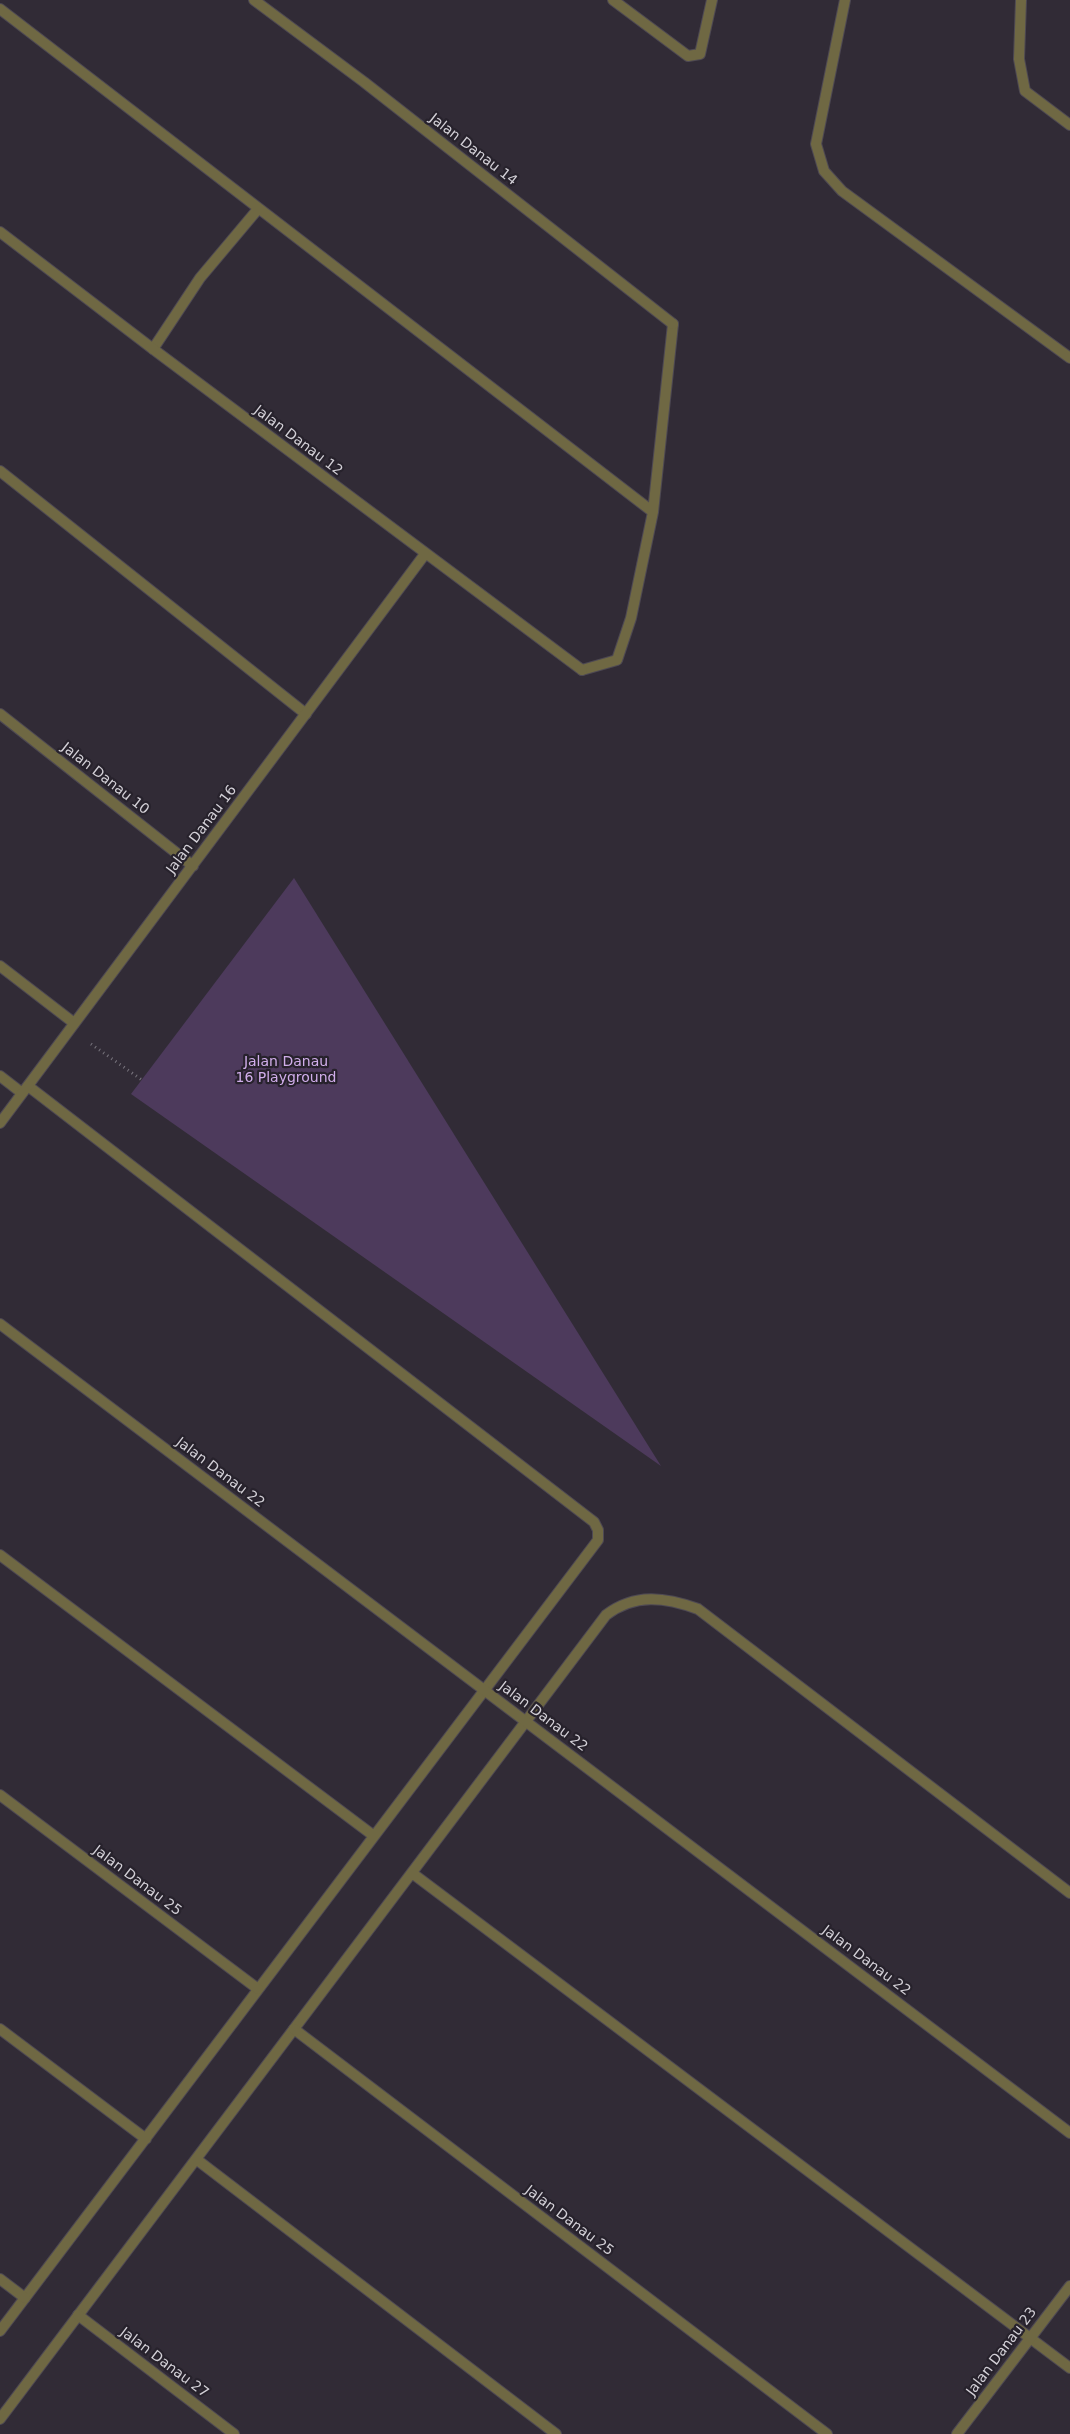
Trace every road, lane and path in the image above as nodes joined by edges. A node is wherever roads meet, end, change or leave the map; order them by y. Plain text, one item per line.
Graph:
1 (254, 0) edge
2 (613, 0) edge
3 (712, 0) edge
4 (845, 0) edge
5 (1020, 0) edge
6 (0, 9) edge
7 (1070, 125) edge
8 (258, 209) junction
9 (0, 232) edge
10 (153, 350) junction
11 (1070, 358) edge
12 (0, 471) edge
13 (654, 512) junction
14 (425, 554) junction
15 (0, 714) edge
16 (306, 714) junction
17 (193, 866) junction
18 (0, 966) edge
19 (72, 1026) junction
20 (0, 1076) edge
21 (142, 1080) dead end
22 (25, 1089) junction
23 (0, 1123) edge
24 (0, 1324) edge
25 (0, 1555) edge
26 (484, 1690) junction
27 (526, 1722) junction
28 (0, 1795) edge
29 (374, 1836) junction
30 (412, 1873) junction
31 (1070, 1893) edge
32 (258, 1989) junction
33 (0, 2029) edge
34 (294, 2029) junction
35 (1070, 2133) edge
36 (146, 2139) junction
37 (196, 2159) junction
38 (0, 2278) edge
39 (1070, 2286) edge
40 (25, 2298) junction
41 (78, 2315) junction
42 (0, 2331) edge
43 (1030, 2338) junction
44 (1070, 2368) edge
45 (0, 2419) edge
46 (234, 2434) edge
47 (556, 2434) edge
48 (827, 2434) edge
49 (957, 2434) edge

1 - 13 street, Jalan Danau 14
2 - 3 street
4 - 11 street
5 - 7 street
6 - 8 street
8 - 10 street
8 - 13 street
9 - 10 street, Jalan Danau 12
10 - 14 street, Jalan Danau 12
12 - 16 street
13 - 14 street, Jalan Danau 12
14 - 16 street, Jalan Danau 16
15 - 17 street, Jalan Danau 10
16 - 17 street, Jalan Danau 16
17 - 19 street, Jalan Danau 16
18 - 19 street
19 - 21 path
19 - 22 street, Jalan Danau 16
20 - 22 street
22 - 23 street, Jalan Danau 16
22 - 26 street
24 - 26 street, Jalan Danau 22
25 - 29 street
26 - 27 street, Jalan Danau 22
26 - 29 street
27 - 30 street
27 - 31 street
27 - 35 street, Jalan Danau 22
28 - 32 street, Jalan Danau 25
29 - 32 street
30 - 34 street
30 - 43 street
32 - 36 street
33 - 36 street
34 - 37 street
34 - 48 street, Jalan Danau 25
36 - 40 street
37 - 41 street
37 - 47 street
38 - 40 street
39 - 43 street, Jalan Danau 23
40 - 42 street
41 - 45 street
41 - 46 street, Jalan Danau 27
43 - 44 street
43 - 49 street, Jalan Danau 23

